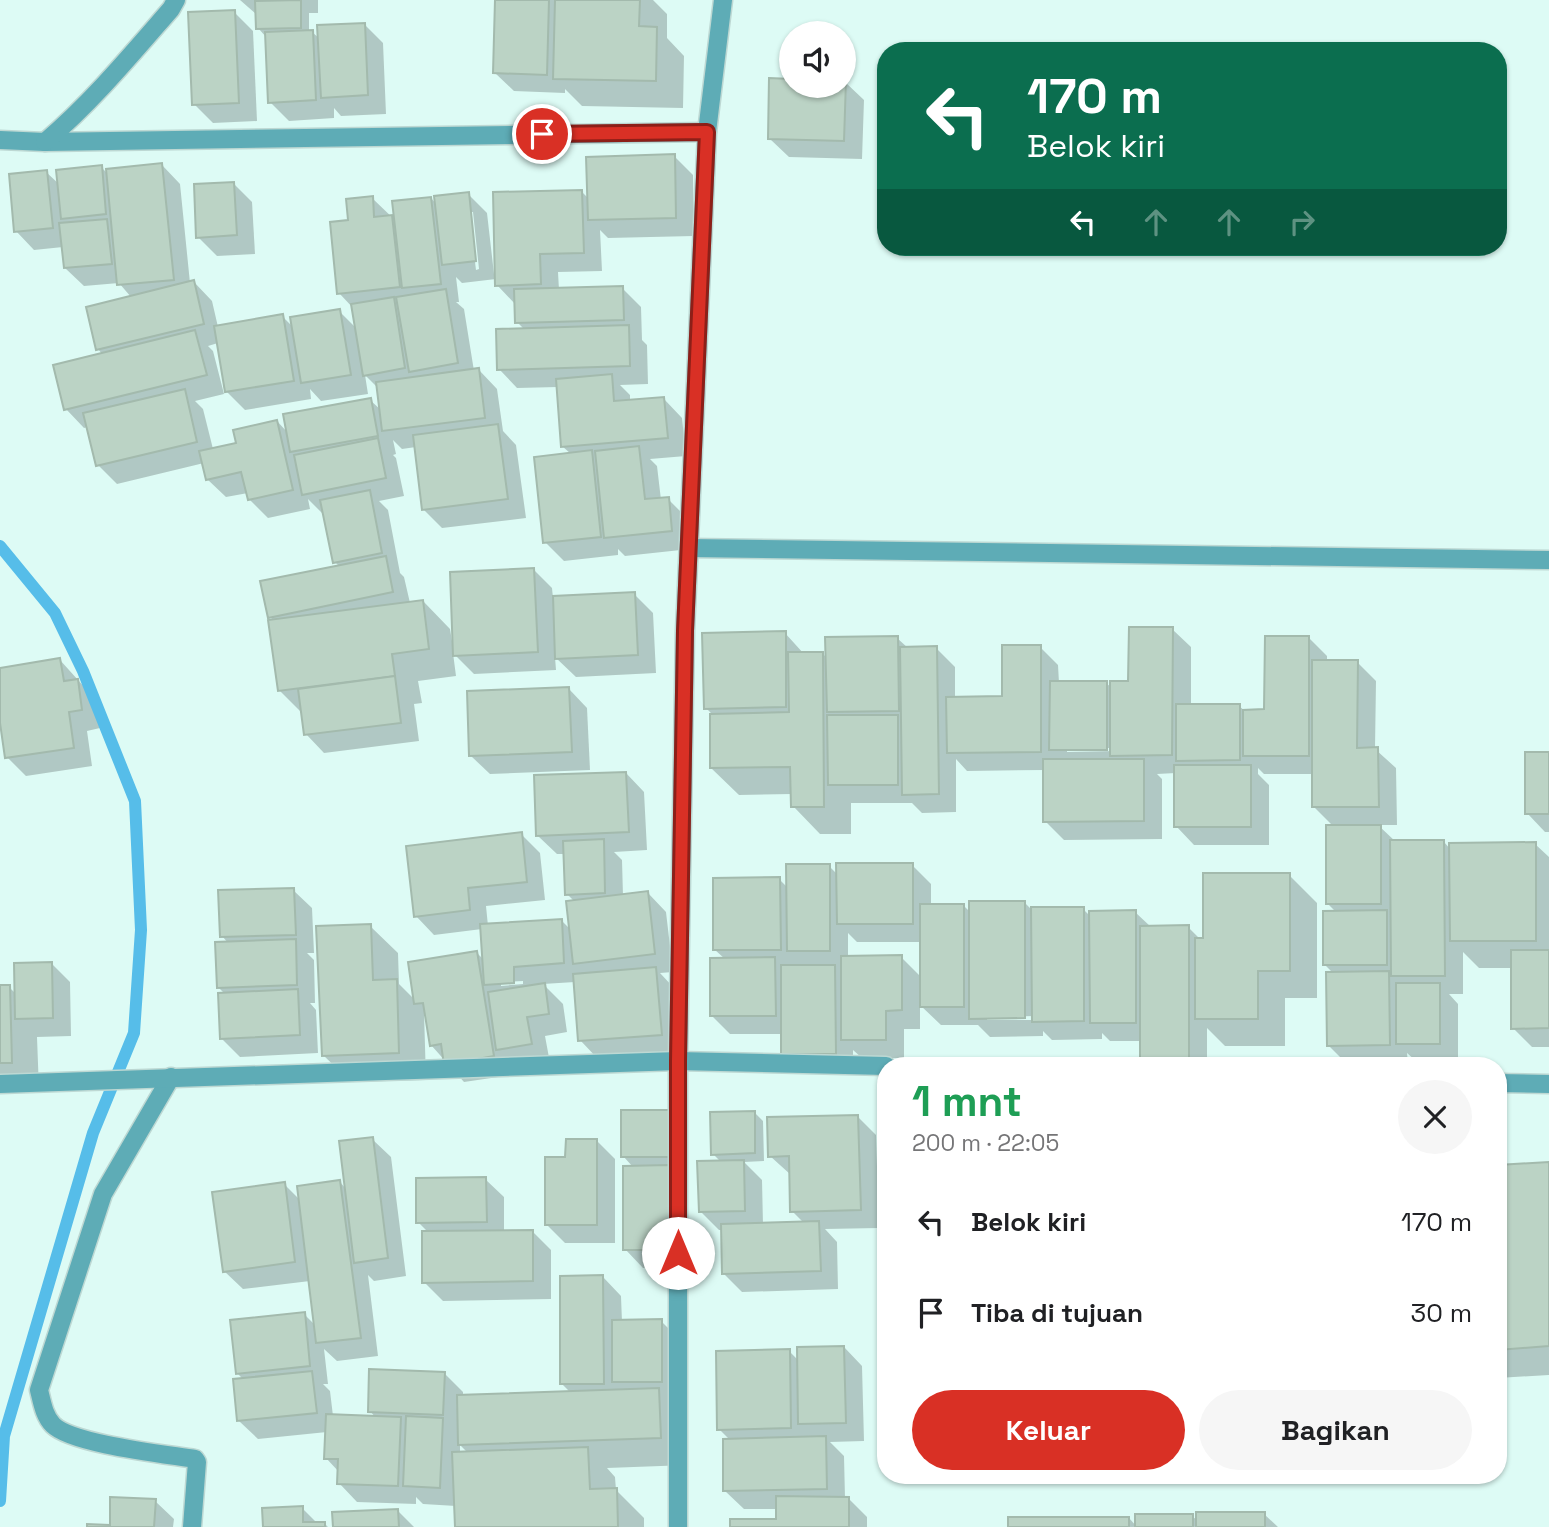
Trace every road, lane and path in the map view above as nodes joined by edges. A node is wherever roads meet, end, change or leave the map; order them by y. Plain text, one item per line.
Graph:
1 (176, 0) edge
2 (723, 0) edge
3 (707, 132) junction
4 (0, 140) edge
5 (45, 142) junction
6 (689, 548) junction
7 (1549, 561) edge
8 (678, 1061) junction
9 (877, 1066) edge
10 (171, 1077) junction
11 (1507, 1083) edge
12 (0, 1084) edge
13 (1549, 1084) edge
14 (192, 1527) edge
15 (678, 1527) edge

1 - 5 street
2 - 3 street
3 - 5 street
3 - 6 street
4 - 5 street
6 - 7 street
6 - 8 street
8 - 9 street
8 - 10 street
8 - 15 street
10 - 12 street
10 - 14 street
11 - 13 street

